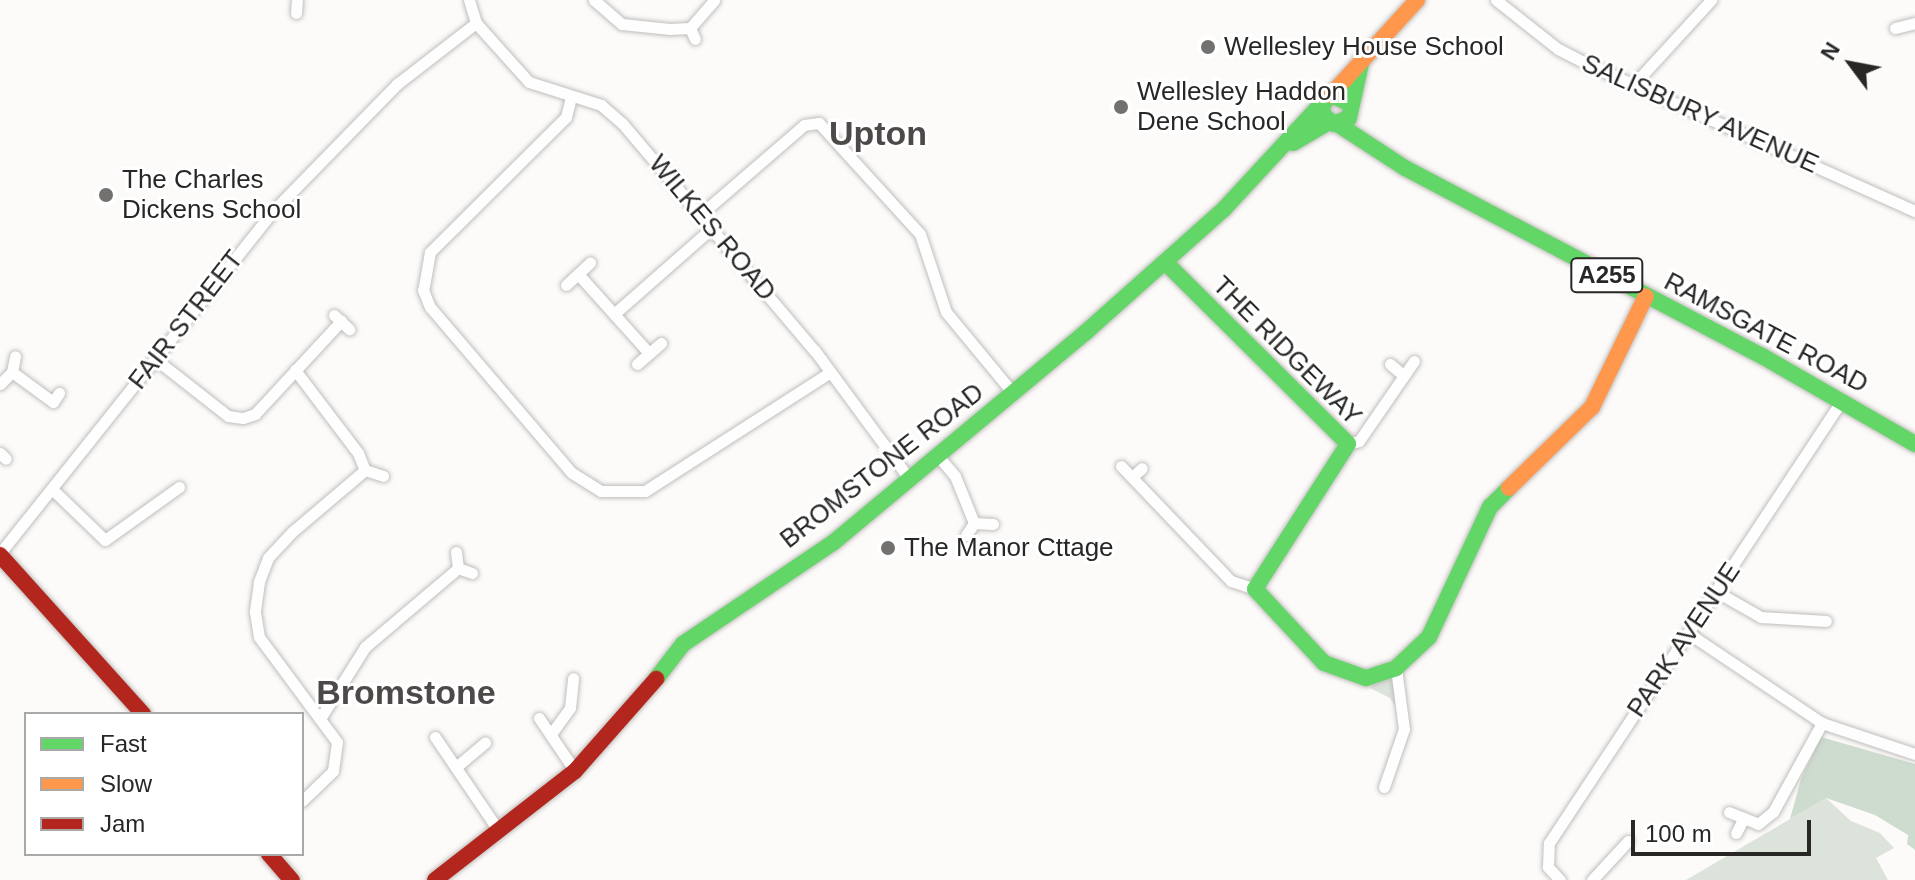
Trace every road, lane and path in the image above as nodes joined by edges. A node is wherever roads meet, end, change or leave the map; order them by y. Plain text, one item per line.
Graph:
1 (297, 0) edge
2 (469, 0) edge
3 (594, 0) edge
4 (714, 0) edge
5 (1417, 0) edge
6 (1496, 0) edge
7 (1711, 0) edge
8 (296, 13) dead end
9 (476, 23) junction
10 (1915, 23) edge
11 (1895, 28) dead end
12 (1362, 59) junction
13 (1635, 83) junction
14 (571, 97) junction
15 (1328, 98) junction
16 (1342, 117) junction
17 (1285, 148) junction
18 (1915, 211) edge
19 (701, 214) junction
20 (712, 228) junction
21 (1165, 262) junction
22 (590, 263) dead end
23 (578, 274) junction
24 (566, 285) dead end
25 (1646, 296) junction
26 (614, 314) junction
27 (341, 322) dead end
28 (661, 343) dead end
29 (649, 353) junction
30 (15, 356) dead end
31 (154, 358) junction
32 (1414, 361) dead end
33 (637, 364) dead end
34 (1390, 364) dead end
35 (295, 370) junction
36 (12, 372) junction
37 (827, 374) junction
38 (1403, 375) junction
39 (0, 384) edge
40 (59, 393) dead end
41 (1013, 393) junction
42 (1842, 400) junction
43 (1348, 444) junction
44 (1915, 444) edge
45 (939, 457) junction
46 (1121, 466) dead end
47 (1142, 468) dead end
48 (365, 470) junction
49 (383, 476) dead end
50 (1132, 477) junction
51 (910, 480) junction
52 (179, 487) dead end
53 (53, 490) junction
54 (974, 523) junction
55 (993, 524) dead end
56 (966, 535) dead end
57 (456, 552) dead end
58 (0, 554) edge
59 (458, 568) junction
60 (472, 573) dead end
61 (1255, 589) junction
62 (1717, 592) junction
63 (1826, 621) dead end
64 (1688, 633) junction
65 (1396, 668) junction
66 (573, 678) dead end
67 (141, 712) edge
68 (321, 717) junction
69 (539, 718) dead end
70 (1822, 723) junction
71 (551, 734) junction
72 (435, 737) dead end
73 (485, 743) dead end
74 (1915, 754) edge
75 (456, 767) junction
76 (575, 771) junction
77 (1384, 787) dead end
78 (304, 799) edge
79 (1729, 812) dead end
80 (1742, 821) junction
81 (499, 831) junction
82 (1736, 833) dead end
83 (1628, 841) dead end
84 (271, 856) edge
85 (292, 880) edge
86 (435, 880) edge
87 (1560, 880) edge
88 (1592, 880) edge

1 - 8 street
2 - 9 street
3 - 4 street
5 - 12 street
6 - 13 street, SALISBURY AVENUE
7 - 13 street
9 - 14 street, WILKES ROAD
9 - 31 street, FAIR STREET
10 - 11 street
12 - 15 street
12 - 16 street
13 - 18 street, SALISBURY AVENUE
14 - 19 street, WILKES ROAD
14 - 37 street
15 - 16 street
15 - 16 street, A255
15 - 17 street, BROMSTONE ROAD
16 - 17 street, BROMSTONE ROAD
16 - 25 street, RAMSGATE ROAD / A255
17 - 21 street, BROMSTONE ROAD
19 - 20 street, WILKES ROAD
19 - 41 street
20 - 26 street
20 - 37 street, WILKES ROAD
21 - 41 street, BROMSTONE ROAD
21 - 43 street, THE RIDGEWAY
22 - 23 street
23 - 24 street
23 - 26 street
25 - 42 street, RAMSGATE ROAD / A255
25 - 65 street
26 - 29 street
27 - 35 street
28 - 29 street
29 - 33 street
30 - 36 street
31 - 35 street
31 - 53 street, FAIR STREET
32 - 38 street
34 - 38 street
35 - 48 street
36 - 39 street
36 - 40 street
37 - 51 street, WILKES ROAD
38 - 43 street
41 - 45 street, BROMSTONE ROAD
42 - 44 street, RAMSGATE ROAD / A255
42 - 62 street, PARK AVENUE
43 - 61 street, THE RIDGEWAY
45 - 51 street, BROMSTONE ROAD
45 - 54 street
46 - 50 street
47 - 50 street
48 - 49 street
48 - 68 street
50 - 61 street
51 - 76 street, BROMSTONE ROAD
52 - 53 street
53 - 58 street, FAIR STREET
54 - 55 street
54 - 56 street
57 - 59 street
58 - 67 street
59 - 60 street
59 - 68 street
61 - 65 street
62 - 63 street
62 - 64 street, PARK AVENUE
64 - 70 street
64 - 87 street, PARK AVENUE
65 - 77 street
66 - 71 street
68 - 78 street
69 - 71 street
70 - 74 street
70 - 80 street
71 - 76 street
72 - 75 street
73 - 75 street
75 - 81 street
76 - 81 street, BROMSTONE ROAD
79 - 80 street
80 - 82 street
81 - 86 street, BROMSTONE ROAD
83 - 88 street
84 - 85 street

